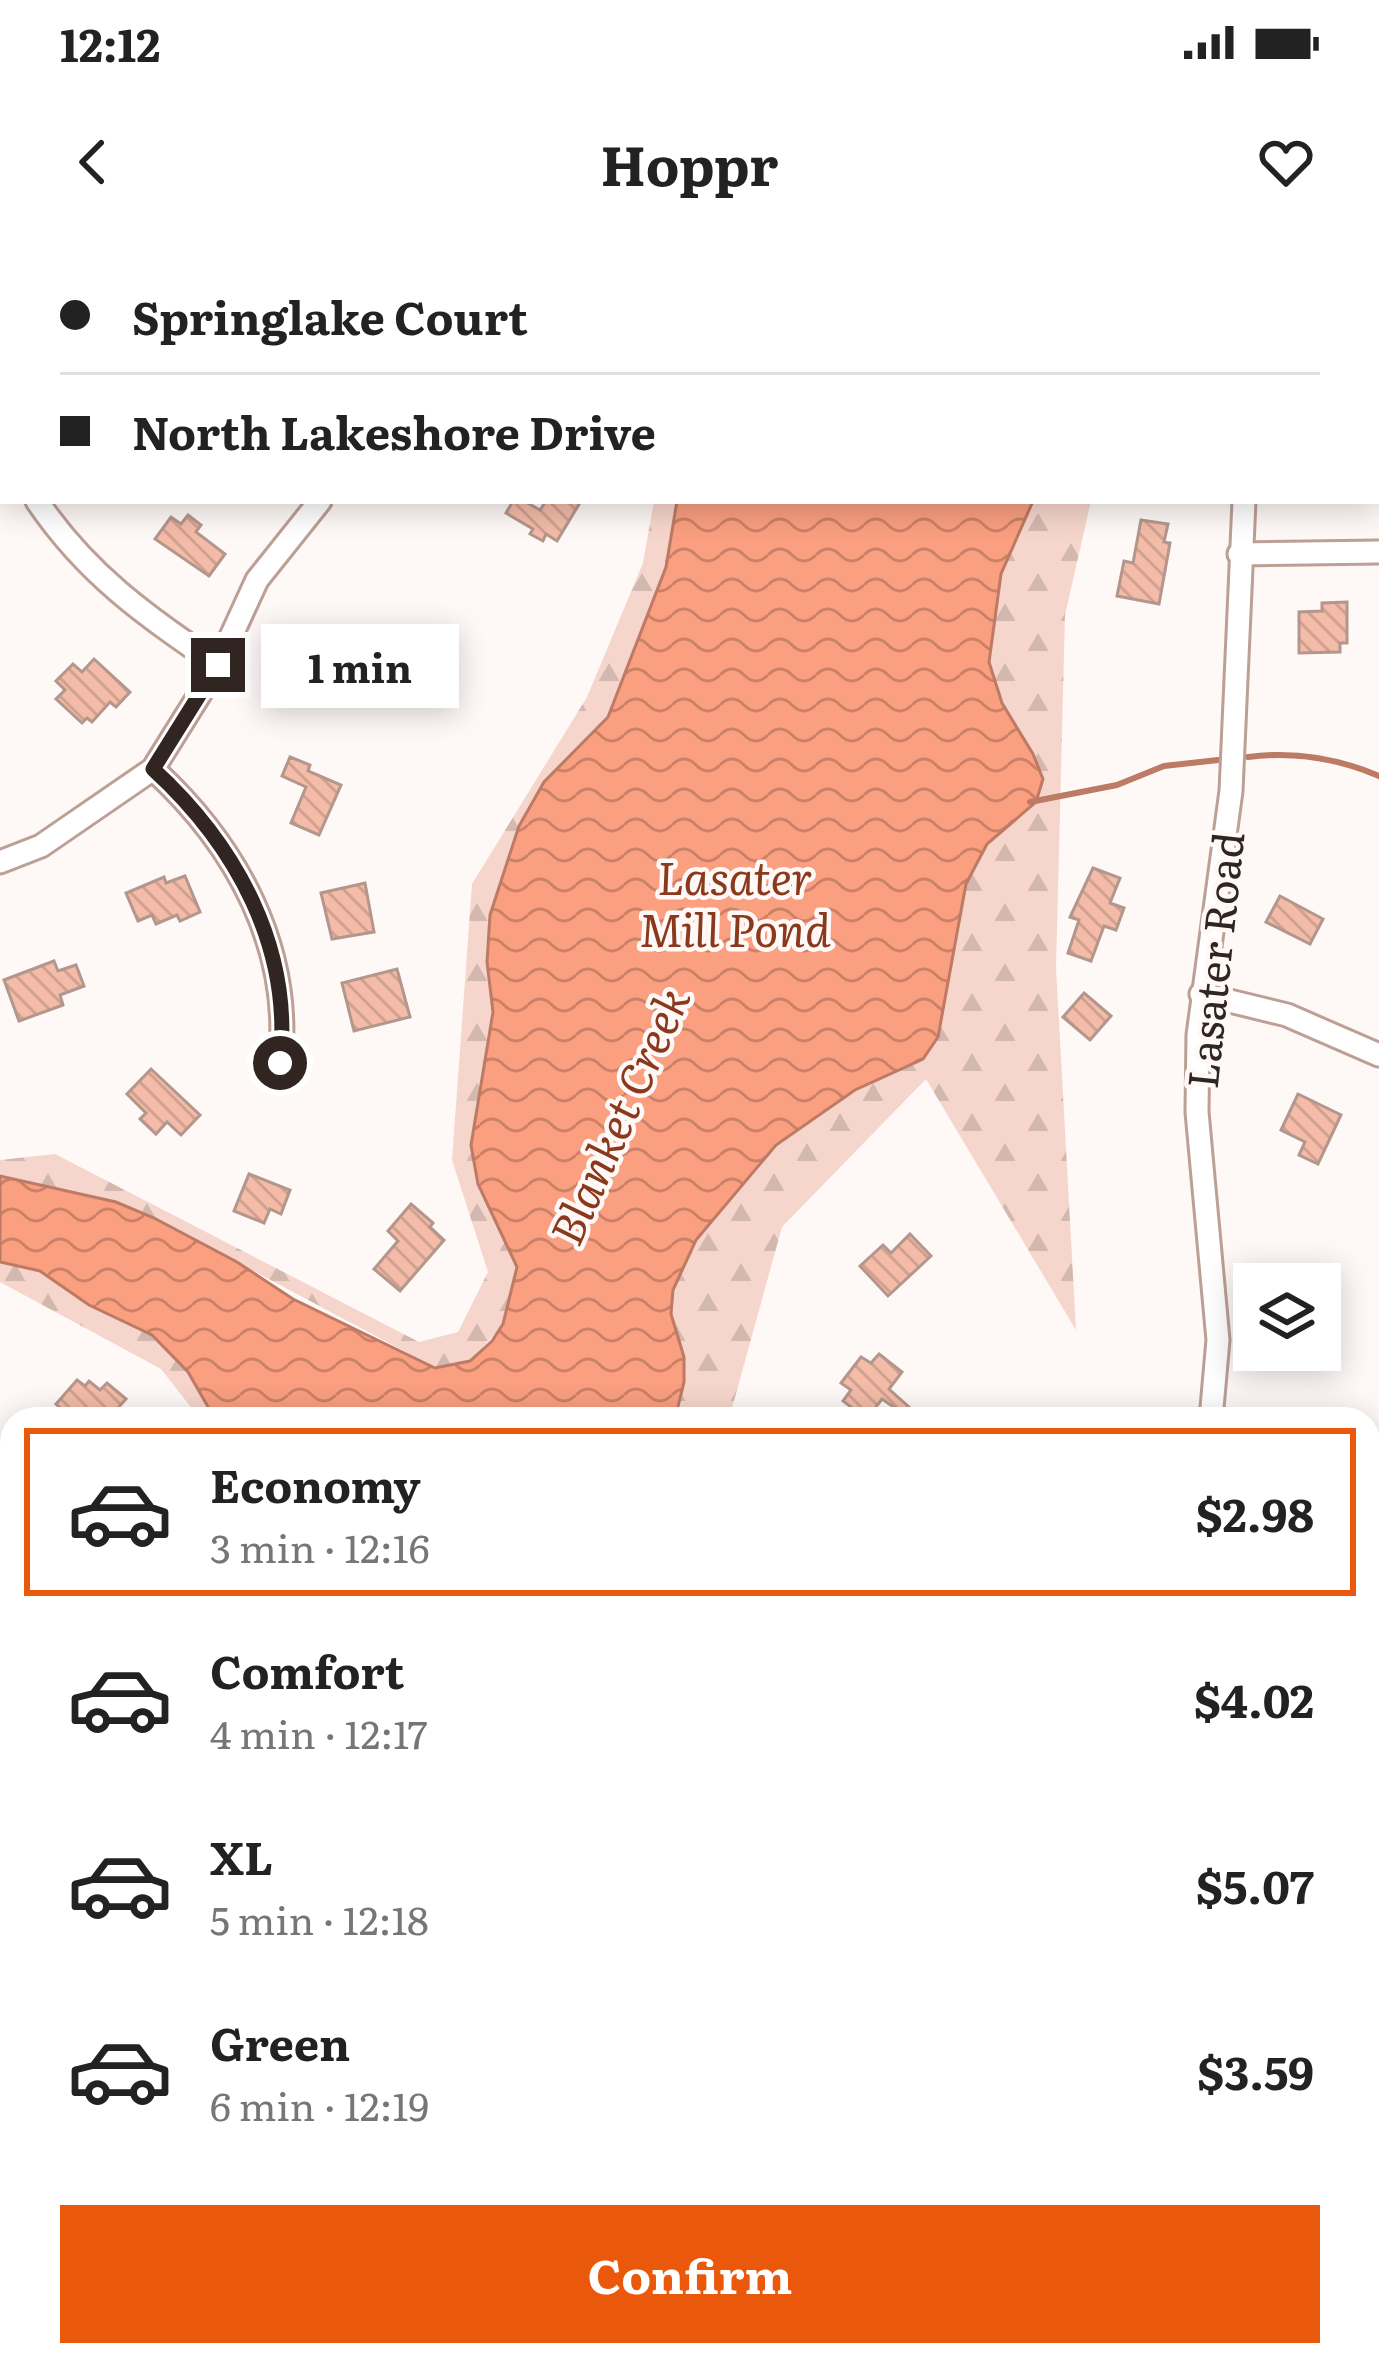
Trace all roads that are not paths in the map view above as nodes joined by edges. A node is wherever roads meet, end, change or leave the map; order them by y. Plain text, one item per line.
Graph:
1 (39, 504) edge
2 (318, 504) edge
3 (1244, 504) edge
4 (1379, 552) edge
5 (1240, 554) junction
6 (218, 665) junction
7 (153, 769) junction
8 (0, 862) edge
9 (1201, 994) junction
10 (1379, 1055) edge
11 (280, 1063) dead end
12 (1211, 1407) edge

1 - 6 street
2 - 6 street
3 - 5 street, Lasater Road
4 - 5 street
5 - 9 street, Lasater Road
6 - 7 street
7 - 8 street
7 - 11 street
9 - 10 street
9 - 12 street, Lasater Road

